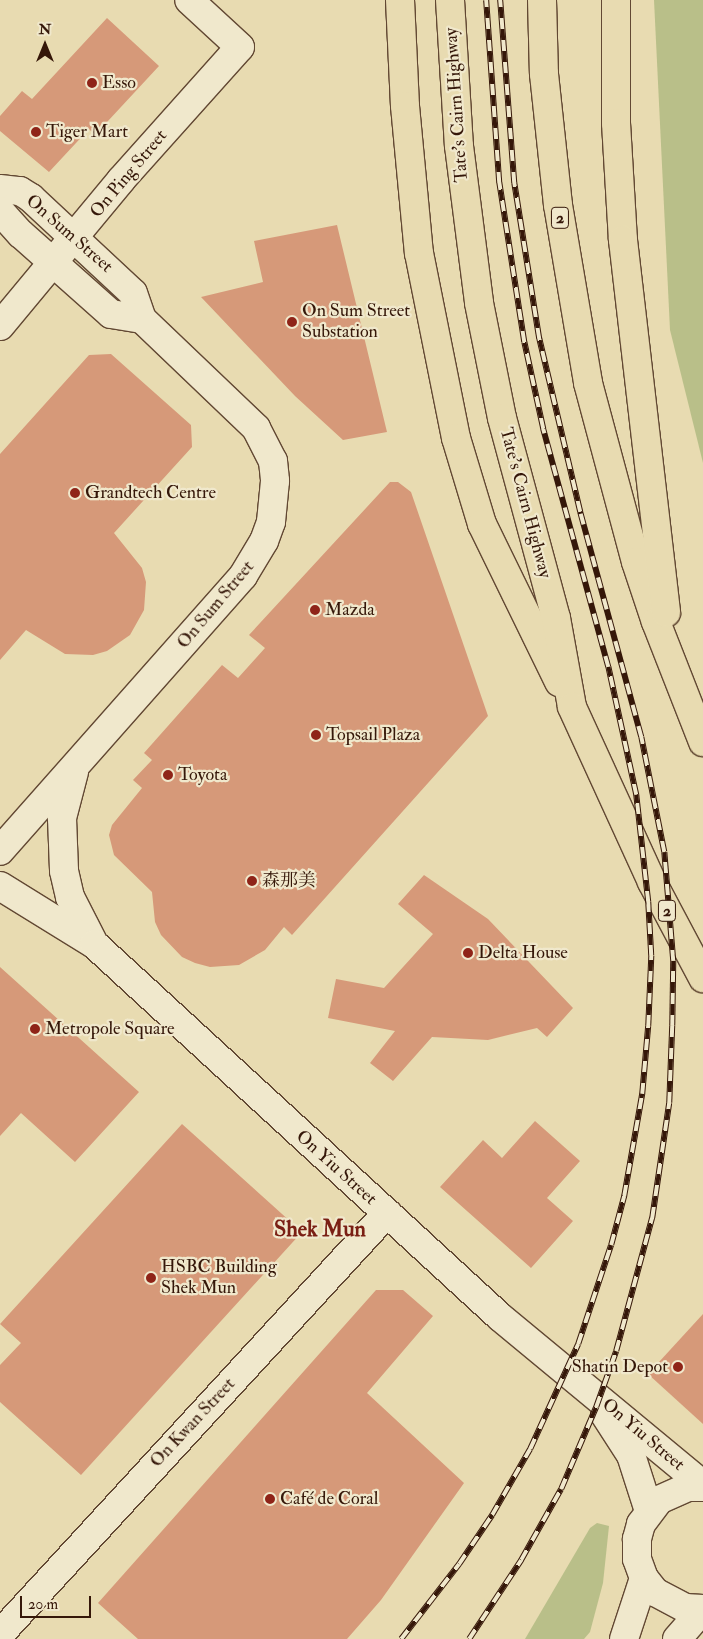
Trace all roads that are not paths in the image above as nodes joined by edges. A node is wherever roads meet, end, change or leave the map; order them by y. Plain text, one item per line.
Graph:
1 (188, 0) edge
2 (400, 0) edge
3 (450, 0) edge
4 (542, 0) edge
5 (616, 0) edge
6 (0, 190) edge
7 (0, 210) edge
8 (76, 238) junction
9 (54, 264) junction
10 (142, 319) junction
11 (0, 326) edge
12 (682, 690) junction
13 (572, 707) junction
14 (703, 742) edge
15 (76, 766) junction
16 (0, 851) edge
17 (0, 886) edge
18 (94, 944) junction
19 (703, 978) edge
20 (387, 1213) junction
21 (583, 1386) junction
22 (703, 1486) edge
23 (649, 1511) junction
24 (644, 1578) junction
25 (703, 1610) edge
26 (2, 1627) edge
27 (624, 1639) edge
28 (677, 1639) edge

1 - 8 street, On Ping Street
2 - 13 highway
3 - 13 highway, Tate's Cairn Highway / 2
4 - 12 highway, 2
5 - 12 highway
6 - 8 street, On Sum Street
7 - 9 street, On Sum Street
8 - 9 street, On Ping Street
8 - 10 street, On Sum Street
9 - 10 street, On Sum Street
9 - 11 street, On Ping Street
10 - 15 street, On Sum Street
12 - 14 highway, 2
13 - 19 highway, Tate's Cairn Highway / 2
15 - 16 street, On Sum Street
15 - 18 street, On Yiu Street
17 - 18 street, On Yiu Street
18 - 20 street, On Yiu Street
20 - 21 street, On Yiu Street
20 - 26 street, On Kwan Street
21 - 22 street, On Yiu Street
21 - 23 street, On Yiu Street
22 - 23 street
23 - 24 street
24 - 25 street
24 - 27 street
25 - 28 street

